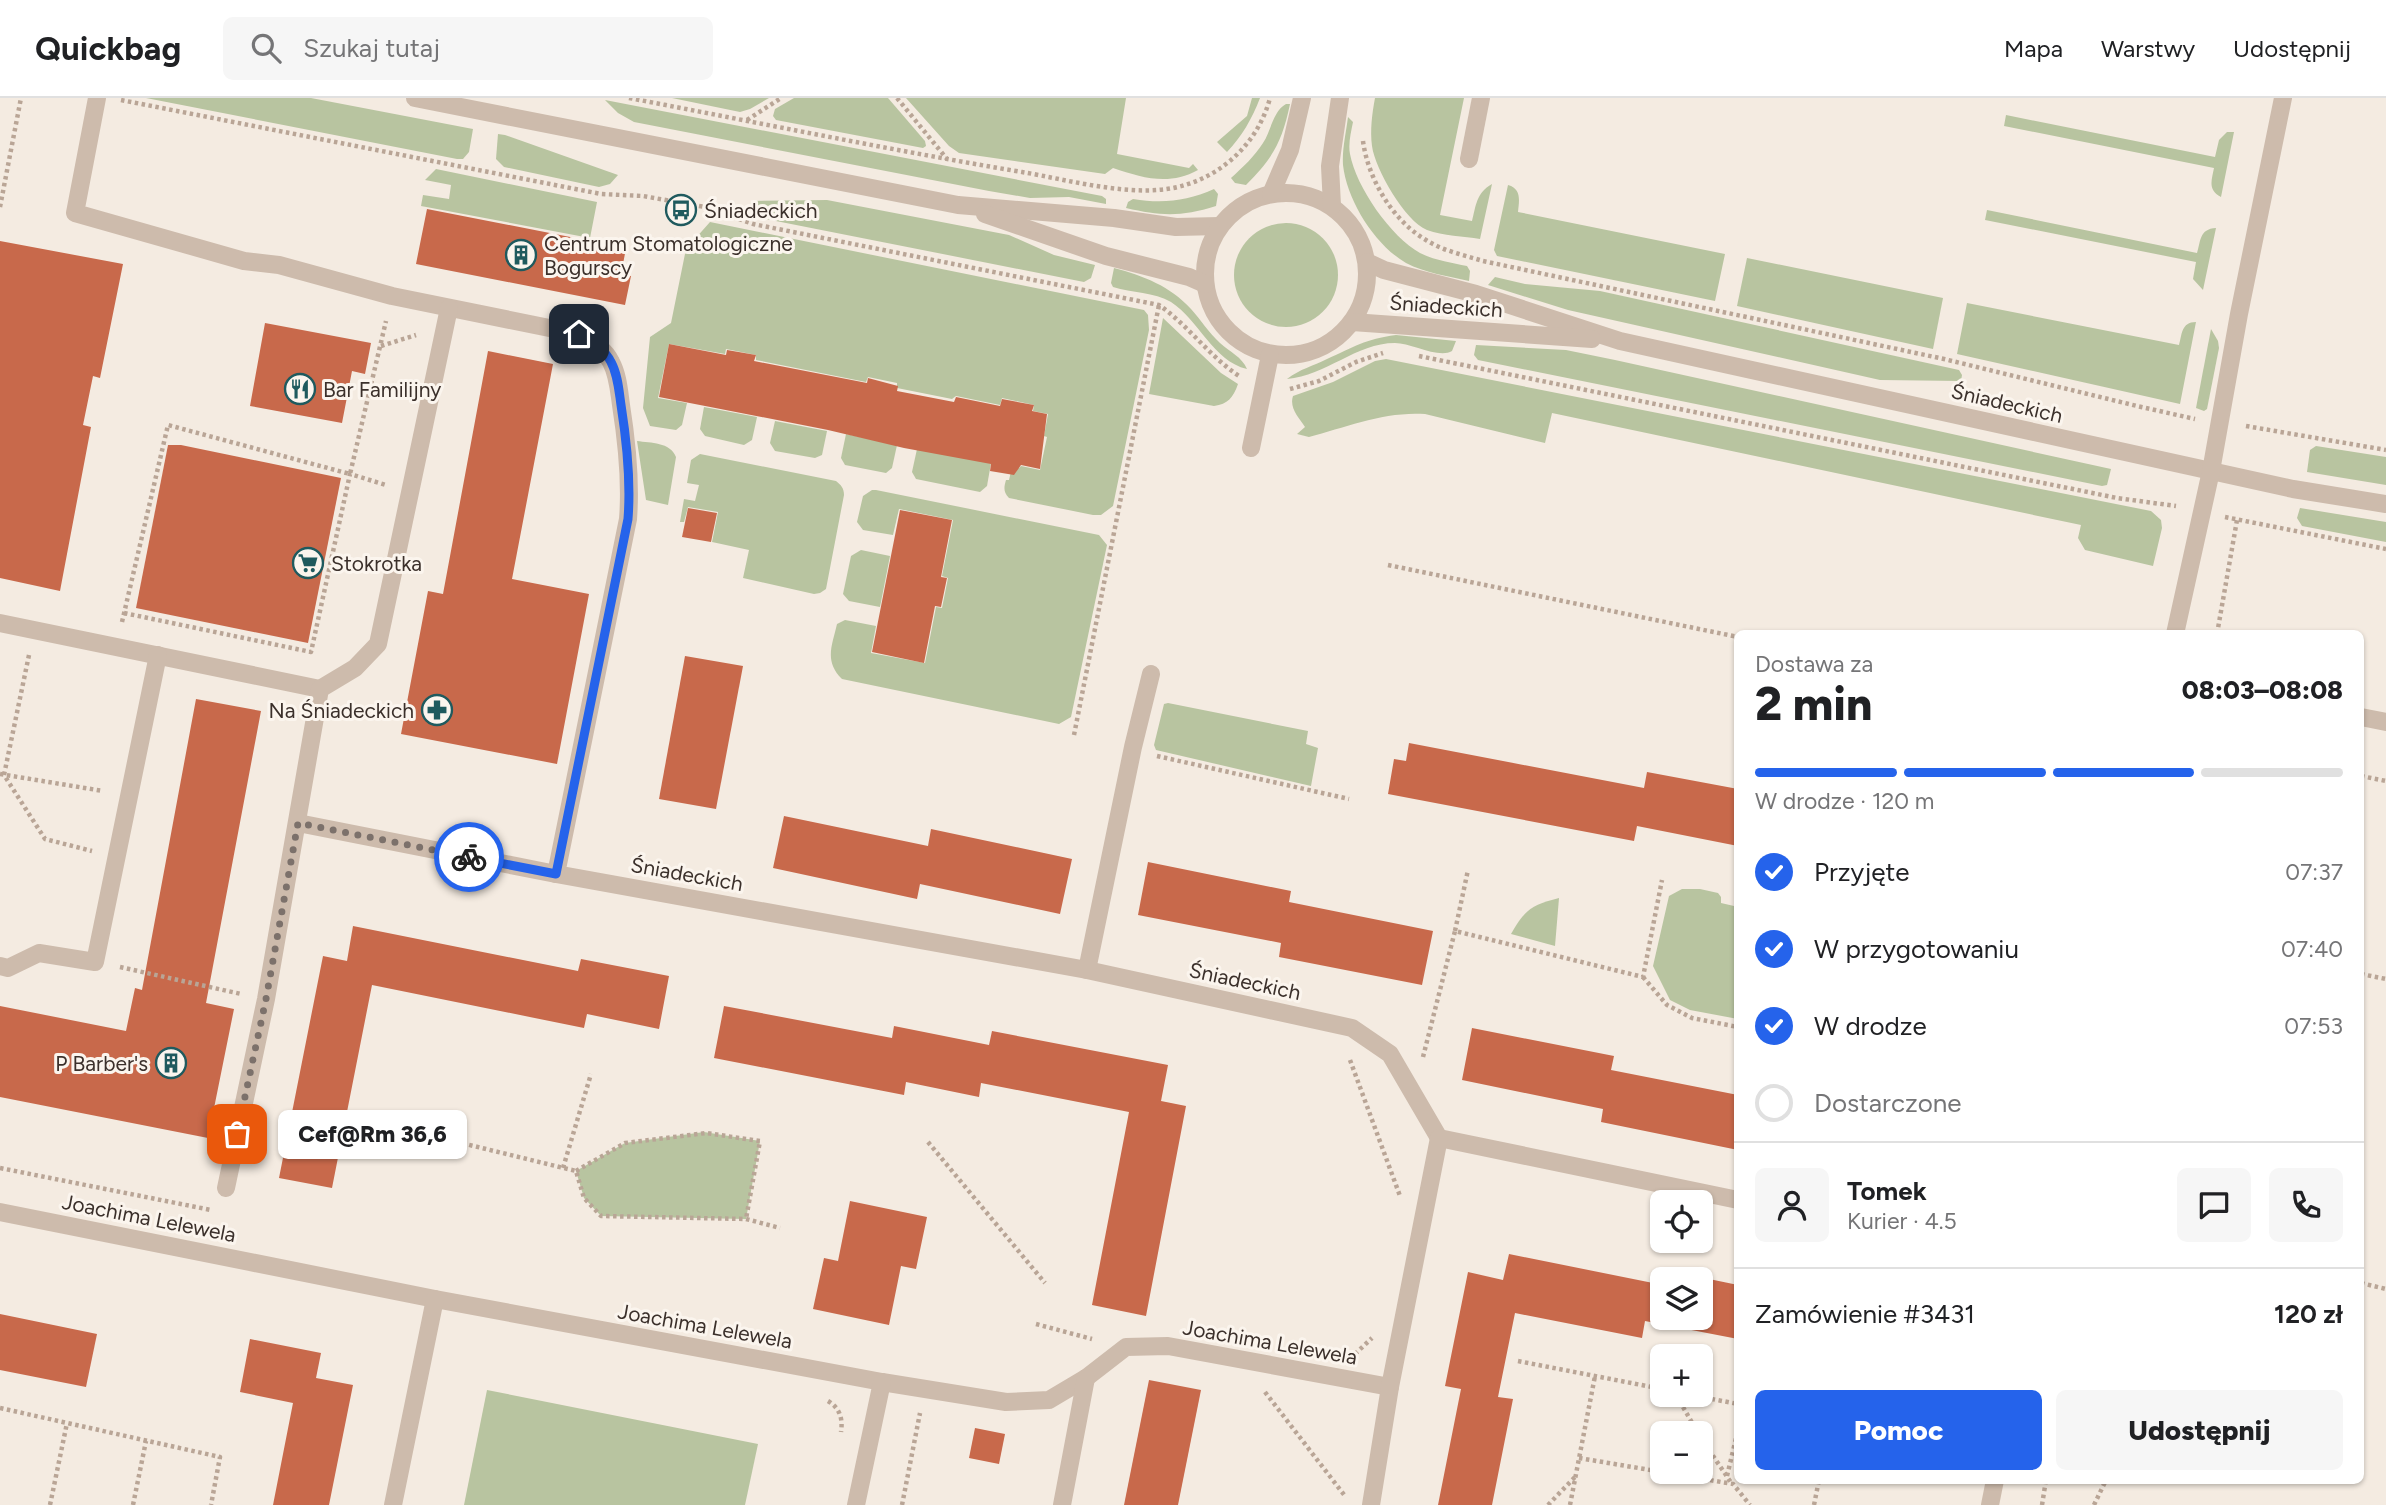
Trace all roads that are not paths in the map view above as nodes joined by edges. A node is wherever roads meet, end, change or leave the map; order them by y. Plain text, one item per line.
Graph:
1 (97, 98) edge
2 (415, 98) edge
3 (1301, 98) edge
4 (1340, 98) edge
5 (1481, 98) edge
6 (2283, 98) edge
7 (1469, 159) dead end
8 (1271, 194) junction
9 (958, 205) junction
10 (1332, 206) junction
11 (1220, 226) junction
12 (1367, 262) junction
13 (1205, 284) junction
14 (449, 308) junction
15 (1352, 322) junction
16 (1620, 341) junction
17 (1270, 355) junction
18 (1251, 448) dead end
19 (2211, 471) junction
20 (2386, 504) edge
21 (0, 623) edge
22 (2176, 630) edge
23 (158, 655) junction
24 (1152, 674) dead end
25 (320, 689) junction
26 (2364, 718) edge
27 (2386, 722) edge
28 (298, 823) junction
29 (556, 874) junction
30 (0, 967) edge
31 (1087, 970) junction
32 (1439, 1138) junction
33 (226, 1188) dead end
34 (1734, 1199) edge
35 (0, 1212) edge
36 (435, 1299) junction
37 (1086, 1378) junction
38 (882, 1382) junction
39 (1390, 1387) junction
40 (1994, 1484) edge
41 (1371, 1503) edge
42 (393, 1505) edge
43 (856, 1505) edge
44 (1062, 1505) edge
45 (1990, 1505) edge

1 - 14 street
2 - 9 street
3 - 8 street
4 - 10 street
5 - 7 street
6 - 19 street
8 - 10 street
8 - 11 street
9 - 11 street
9 - 13 street
10 - 12 street
11 - 13 street
12 - 15 street
12 - 16 street, Śniadeckich
13 - 17 street
14 - 25 street
14 - 29 street
15 - 16 street, Śniadeckich
15 - 17 street
16 - 19 street, Śniadeckich
17 - 18 street
19 - 20 street, Śniadeckich
19 - 22 street
21 - 23 street
23 - 25 street
23 - 30 street
24 - 31 street
25 - 28 street
26 - 27 street
28 - 29 street, Śniadeckich
28 - 33 street
29 - 31 street, Śniadeckich
31 - 32 street, Śniadeckich
32 - 34 street
32 - 39 street
35 - 36 street, Joachima Lelewela
36 - 38 street, Joachima Lelewela
36 - 42 street
37 - 38 street, Joachima Lelewela
37 - 39 street, Joachima Lelewela
37 - 44 street
38 - 43 street
39 - 41 street
40 - 45 street

